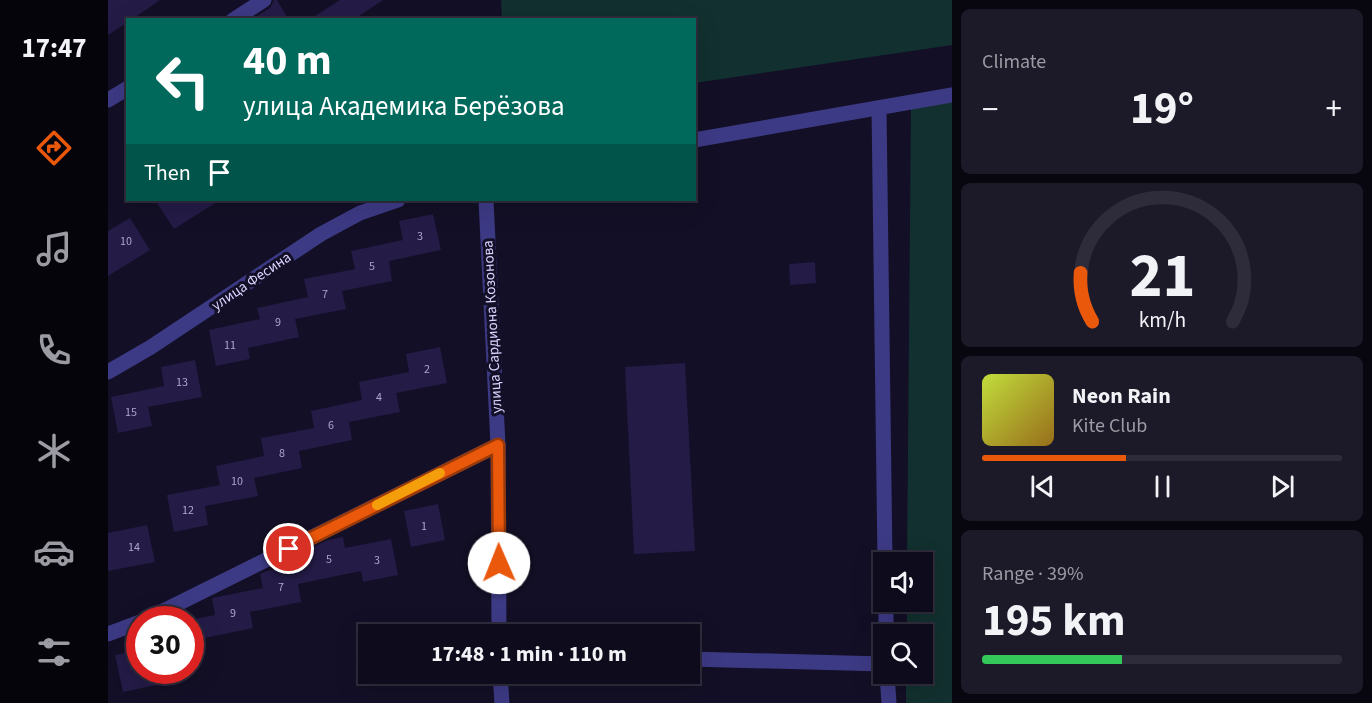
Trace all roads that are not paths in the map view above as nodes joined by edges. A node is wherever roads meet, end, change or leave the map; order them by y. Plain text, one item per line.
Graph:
1 (264, 0) edge
2 (236, 18) edge
3 (126, 89) edge
4 (952, 95) edge
5 (108, 100) edge
6 (879, 108) junction
7 (696, 140) edge
8 (395, 201) edge
9 (486, 201) edge
10 (108, 372) edge
11 (498, 445) junction
12 (885, 552) edge
13 (173, 606) edge
14 (499, 624) edge
15 (126, 627) edge
16 (108, 634) edge
17 (700, 659) edge
18 (873, 664) edge
19 (501, 684) edge
20 (888, 684) edge
21 (502, 703) edge
22 (889, 703) edge

1 - 2 street
3 - 5 street
4 - 6 street
6 - 7 street
6 - 12 street
8 - 10 street, улица Фесина
9 - 11 street, улица Сардиона Козонова
11 - 13 street
11 - 14 street, улица Сардиона Козонова
15 - 16 street
17 - 18 street
19 - 21 street
20 - 22 street

